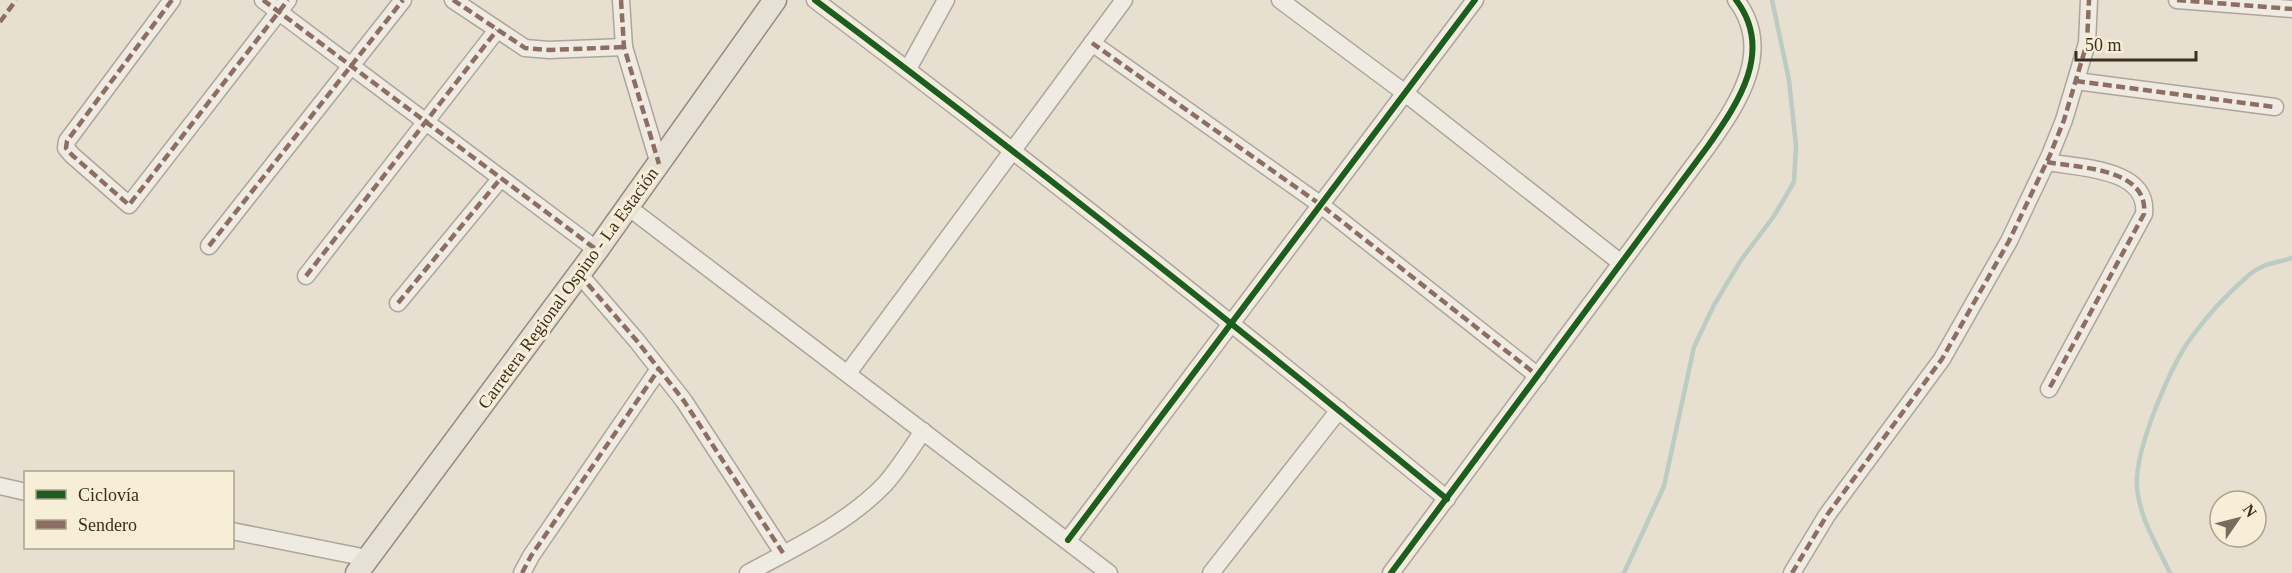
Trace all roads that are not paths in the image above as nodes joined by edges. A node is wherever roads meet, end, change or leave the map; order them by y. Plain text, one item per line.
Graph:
1 (172, 0) edge
2 (263, 0) edge
3 (403, 0) edge
4 (453, 0) edge
5 (621, 0) edge
6 (776, 0) edge
7 (815, 0) edge
8 (946, 0) edge
9 (1124, 0) edge
10 (1280, 0) edge
11 (1475, 0) edge
12 (1736, 0) edge
13 (2089, 0) edge
14 (2177, 0) edge
15 (2201, 1) edge
16 (283, 6) edge
17 (2292, 9) edge
18 (497, 30) junction
19 (1092, 43) junction
20 (624, 47) junction
21 (351, 66) junction
22 (908, 69) junction
23 (2076, 81) junction
24 (1405, 93) junction
25 (2275, 107) dead end
26 (425, 121) junction
27 (1014, 149) junction
28 (2047, 162) junction
29 (659, 164) junction
30 (501, 178) junction
31 (1321, 205) junction
32 (628, 207) junction
33 (209, 246) dead end
34 (597, 250) junction
35 (1621, 263) junction
36 (579, 274) junction
37 (306, 276) dead end
38 (398, 303) dead end
39 (1232, 322) junction
40 (659, 369) junction
41 (848, 373) junction
42 (1538, 376) junction
43 (2049, 389) dead end
44 (1339, 410) junction
45 (923, 431) junction
46 (0, 486) edge
47 (24, 492) edge
48 (1447, 499) junction
49 (234, 532) edge
50 (1068, 540) junction
51 (783, 553) junction
52 (362, 566) edge
53 (522, 573) edge
54 (748, 573) edge
55 (1109, 573) edge
56 (1211, 573) edge
57 (1391, 573) edge
58 (1792, 573) edge

1 - 16 street
2 - 16 street
3 - 21 street
4 - 18 street
5 - 20 street
6 - 29 main road, Carretera Regional Ospino - La Estación
7 - 22 street
8 - 22 street
9 - 19 street
10 - 24 street
11 - 24 street
12 - 35 street
13 - 23 street
14 - 15 street
15 - 17 street
16 - 21 street
18 - 20 street
18 - 26 street
19 - 27 street
19 - 31 street
20 - 29 street
21 - 26 street
21 - 33 street
22 - 27 street
23 - 25 street
23 - 28 street
24 - 31 street
24 - 35 street
26 - 30 street
26 - 37 street
27 - 39 street
27 - 41 street
28 - 43 street
28 - 58 street
29 - 32 main road, Carretera Regional Ospino - La Estación
30 - 34 street
30 - 38 street
31 - 39 street
31 - 42 street
32 - 34 main road, Carretera Regional Ospino - La Estación
32 - 41 street
34 - 36 main road, Carretera Regional Ospino - La Estación
35 - 42 street
36 - 40 street
36 - 52 main road, Carretera Regional Ospino - La Estación
39 - 44 street
39 - 50 street
40 - 51 street
40 - 53 street
41 - 45 street
42 - 48 street
44 - 48 street
44 - 56 street
45 - 50 street
45 - 51 street
46 - 47 street
48 - 57 street
49 - 52 street
50 - 55 street
51 - 54 street

